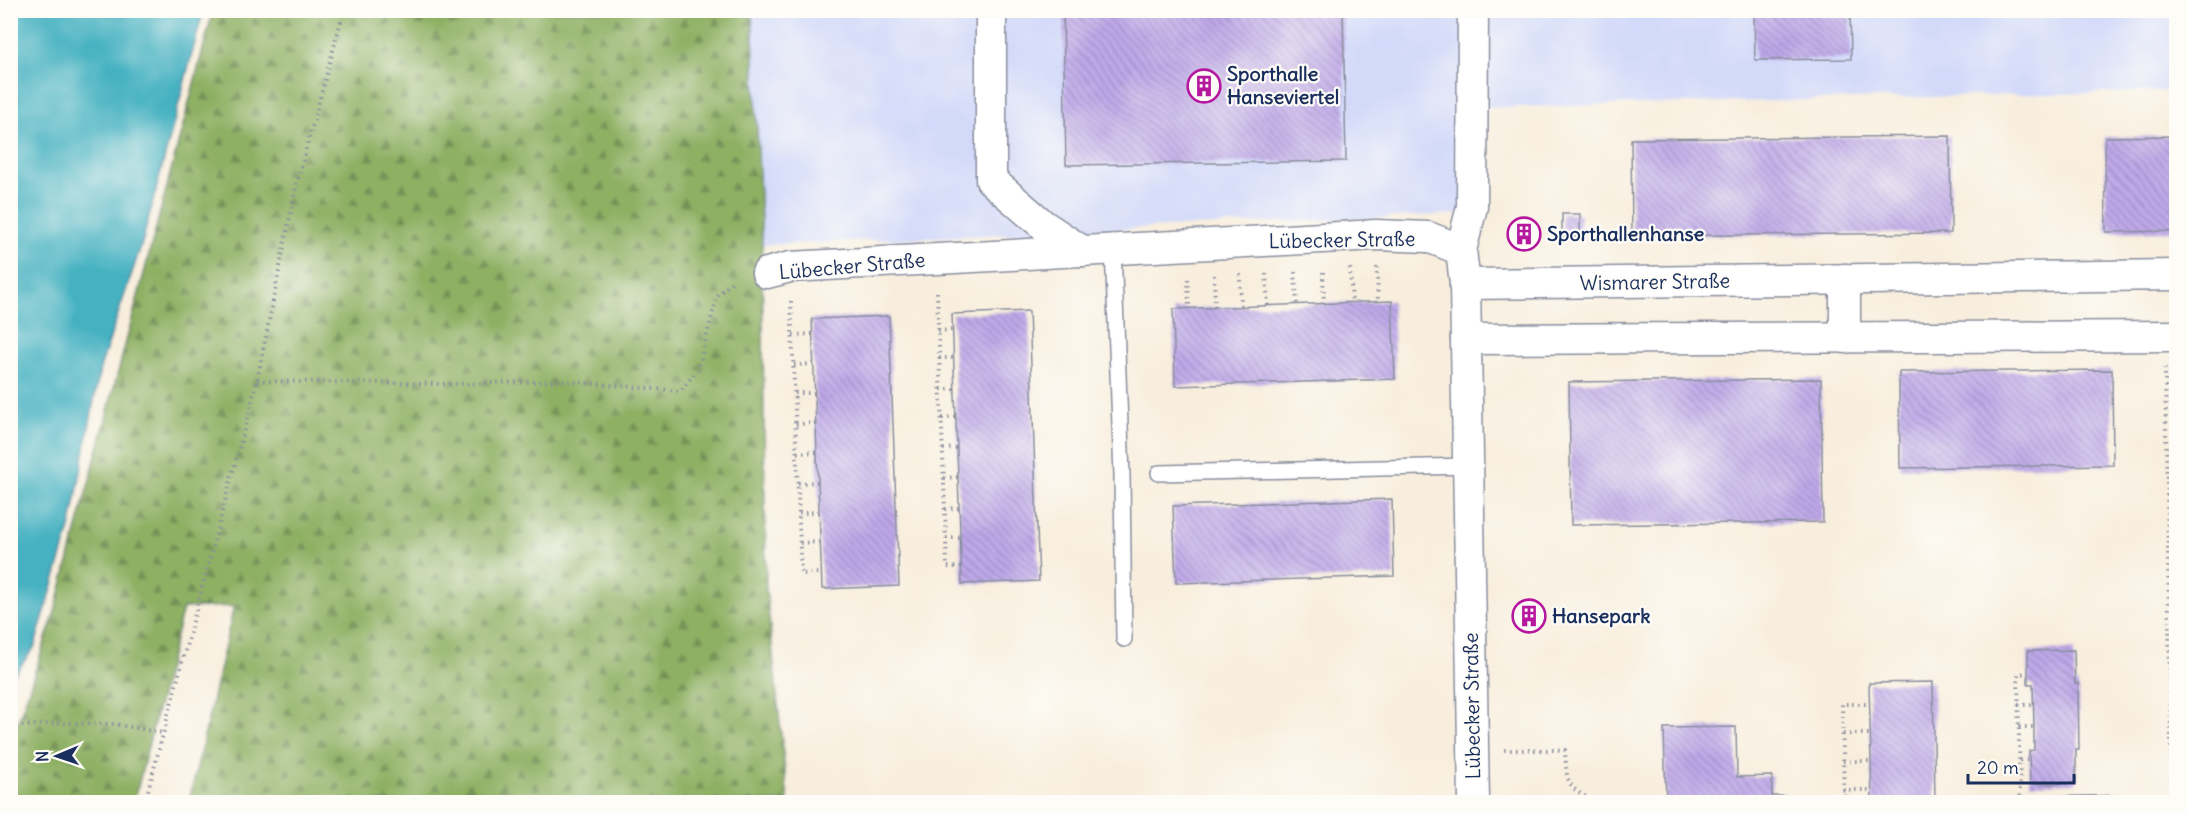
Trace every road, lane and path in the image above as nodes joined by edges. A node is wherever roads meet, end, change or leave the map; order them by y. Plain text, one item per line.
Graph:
1 (344, 10) edge
2 (991, 10) edge
3 (1473, 10) edge
4 (1113, 249) junction
5 (1461, 250) junction
6 (1082, 251) junction
7 (936, 259) junction
8 (779, 270) junction
9 (2176, 275) edge
10 (1845, 279) junction
11 (1466, 284) junction
12 (953, 330) dead end
13 (939, 331) junction
14 (813, 334) dead end
15 (793, 335) junction
16 (2170, 336) edge
17 (1845, 338) junction
18 (1466, 339) junction
19 (939, 358) junction
20 (954, 358) dead end
21 (814, 364) dead end
22 (794, 365) junction
23 (257, 381) junction
24 (955, 388) dead end
25 (940, 389) junction
26 (795, 393) junction
27 (815, 393) dead end
28 (956, 417) dead end
29 (942, 418) junction
30 (817, 423) dead end
31 (796, 424) junction
32 (957, 448) dead end
33 (943, 449) junction
34 (818, 452) dead end
35 (797, 453) junction
36 (1468, 466) junction
37 (1160, 473) dead end
38 (944, 477) junction
39 (958, 477) dead end
40 (819, 482) dead end
41 (798, 483) junction
42 (959, 508) dead end
43 (945, 509) junction
44 (820, 512) dead end
45 (799, 513) junction
46 (946, 538) junction
47 (960, 538) dead end
48 (821, 542) dead end
49 (800, 543) junction
50 (961, 567) dead end
51 (822, 573) dead end
52 (1124, 639) dead end
53 (2027, 674) dead end
54 (1870, 704) dead end
55 (2018, 705) junction
56 (2033, 705) dead end
57 (10, 727) edge
58 (2019, 727) junction
59 (2034, 727) dead end
60 (164, 733) junction
61 (1843, 734) junction
62 (1870, 734) dead end
63 (1473, 750) junction
64 (2020, 760) junction
65 (2030, 760) dead end
66 (1843, 761) junction
67 (1871, 761) dead end
68 (10, 765) edge
69 (1843, 790) junction
70 (1871, 790) dead end
71 (10, 795) edge
72 (145, 802) edge
73 (1474, 802) edge
74 (1596, 802) edge
75 (1844, 802) edge
76 (2020, 802) edge
77 (2172, 802) edge

1 - 23 path
2 - 6 street
3 - 5 street
4 - 5 street, Lübecker Straße
4 - 6 street, Lübecker Straße
4 - 52 lane
5 - 11 street, Lübecker Straße
6 - 7 street, Lübecker Straße
7 - 8 street, Lübecker Straße
7 - 13 path
8 - 15 path
8 - 23 path
9 - 10 street, Wismarer Straße
10 - 11 street, Wismarer Straße
10 - 17 street
11 - 18 street, Lübecker Straße
12 - 13 path
13 - 19 path
14 - 15 path
15 - 22 path
16 - 17 street
16 - 77 path
17 - 18 street
18 - 36 street, Lübecker Straße
19 - 20 path
19 - 25 path
21 - 22 path
22 - 26 path
23 - 60 path
24 - 25 path
25 - 29 path
26 - 27 path
26 - 31 path
28 - 29 path
29 - 33 path
30 - 31 path
31 - 35 path
32 - 33 path
33 - 38 path
34 - 35 path
35 - 41 path
36 - 37 lane
36 - 63 street, Lübecker Straße
38 - 39 path
38 - 43 path
40 - 41 path
41 - 45 path
42 - 43 path
43 - 46 path
44 - 45 path
45 - 49 path
46 - 47 path
46 - 50 path
48 - 49 path
49 - 51 path
53 - 55 path
54 - 61 path
55 - 56 path
55 - 58 path
57 - 60 path
58 - 59 path
58 - 64 path
60 - 72 path
61 - 62 path
61 - 66 path
63 - 73 street, Lübecker Straße
63 - 74 path
64 - 65 path
64 - 76 path
66 - 67 path
66 - 69 path
68 - 71 path
69 - 70 path
69 - 75 path

